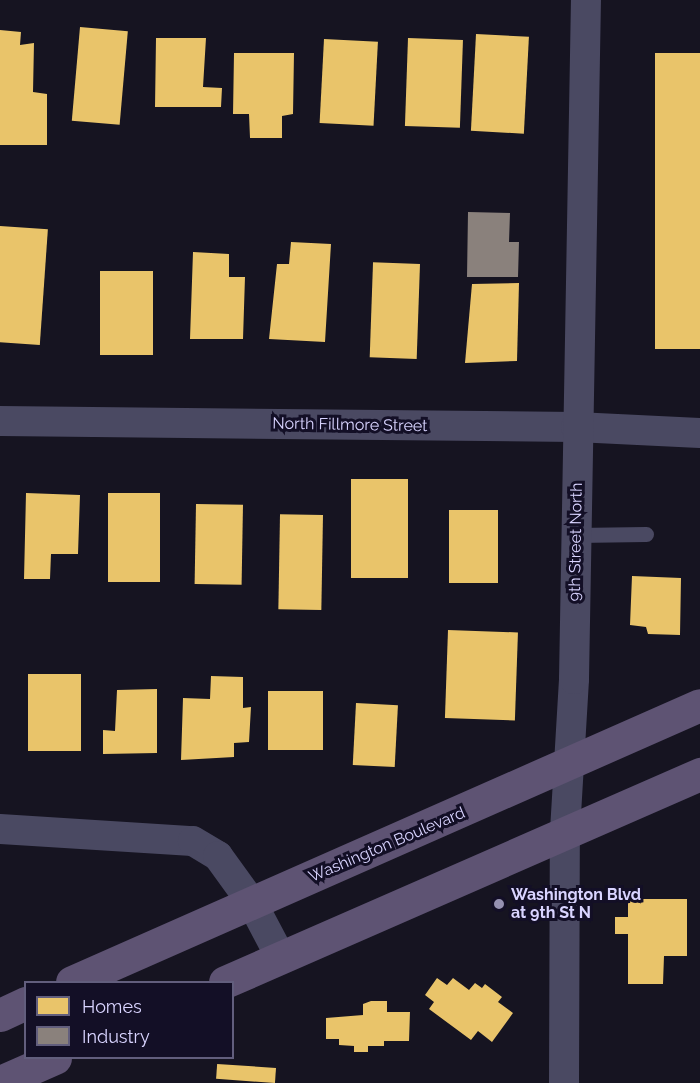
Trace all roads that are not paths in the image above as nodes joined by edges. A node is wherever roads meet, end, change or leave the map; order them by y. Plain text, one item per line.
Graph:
1 (586, 0) edge
2 (0, 421) edge
3 (576, 427) junction
4 (700, 433) edge
5 (646, 534) dead end
6 (576, 535) junction
7 (700, 705) edge
8 (569, 763) junction
9 (700, 774) edge
10 (0, 829) edge
11 (564, 831) junction
12 (252, 903) junction
13 (281, 958) junction
14 (74, 981) edge
15 (227, 981) edge
16 (24, 1004) edge
17 (0, 1015) edge
18 (53, 1059) edge
19 (0, 1082) edge
20 (564, 1083) edge

1 - 3 street, 9th Street North
2 - 3 street, North Fillmore Street
3 - 4 street, North Fillmore Street
3 - 6 street, 9th Street North
5 - 6 lane
6 - 8 street, 9th Street North
7 - 8 main road, Washington Boulevard
8 - 11 street, 9th Street North
8 - 12 main road, Washington Boulevard
9 - 11 main road
10 - 12 street
11 - 13 main road
11 - 20 street, 9th Street North
12 - 13 street
12 - 14 main road, Washington Boulevard
13 - 15 main road
16 - 17 main road
18 - 19 main road

